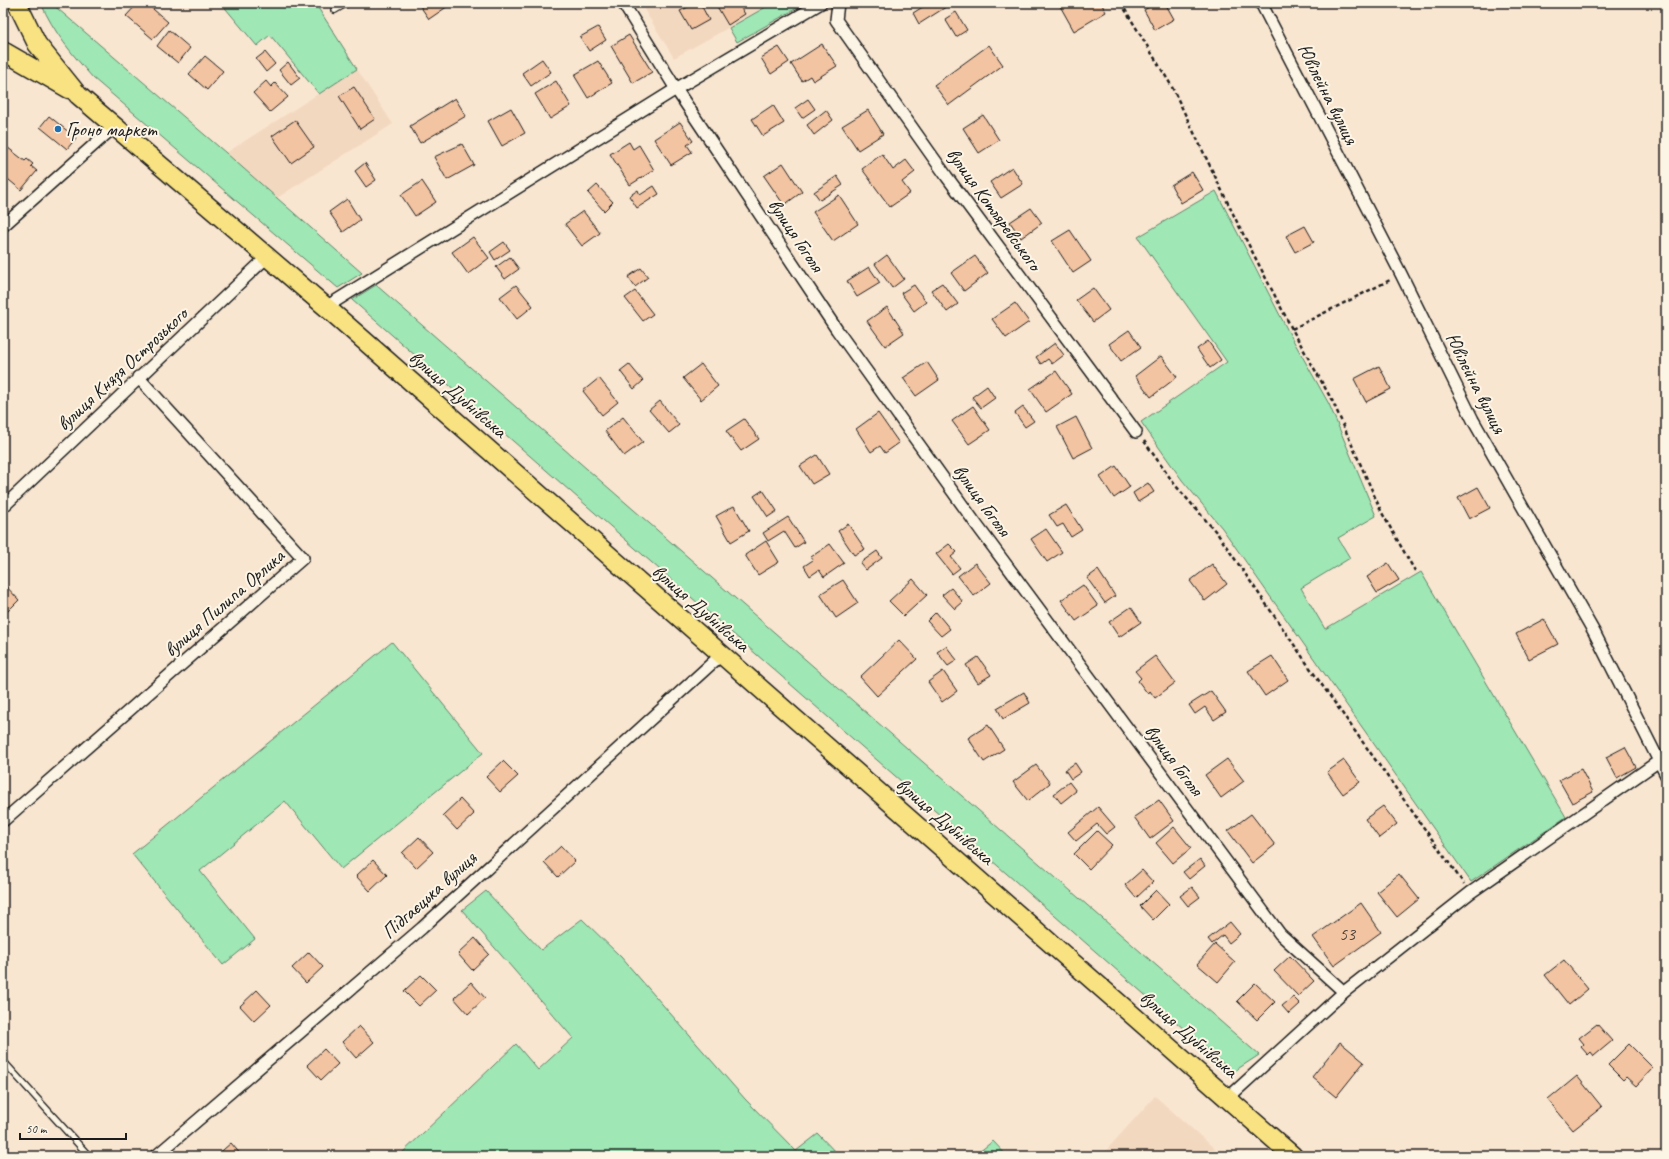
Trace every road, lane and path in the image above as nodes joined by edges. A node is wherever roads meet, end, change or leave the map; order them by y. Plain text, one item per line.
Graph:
1 (17, 3) edge
2 (347, 3) edge
3 (623, 3) edge
4 (821, 3) edge
5 (838, 3) edge
6 (1121, 3) edge
7 (1261, 3) edge
8 (335, 10) dead end
9 (3, 51) edge
10 (676, 89) junction
11 (78, 95) junction
12 (114, 127) junction
13 (3, 226) edge
14 (267, 257) junction
15 (1401, 274) junction
16 (326, 307) junction
17 (1292, 329) junction
18 (138, 377) junction
19 (1136, 432) joint
20 (3, 507) edge
21 (1415, 571) dead end
22 (721, 655) junction
23 (1659, 761) junction
24 (1666, 775) edge
25 (3, 821) edge
26 (1470, 893) junction
27 (1344, 992) junction
28 (4, 1062) dead end
29 (1228, 1098) junction
30 (89, 1156) edge
31 (156, 1156) edge
32 (1293, 1156) edge

1 - 11 highway
2 - 8 lane
3 - 10 street, вулиця Гоголя
4 - 10 street
5 - 19 street, вулиця Котляревського
6 - 17 path
7 - 15 street, Ювілейна вулиця
9 - 11 highway
10 - 16 street
10 - 27 street, вулиця Гоголя
11 - 12 highway, вулиця Дубнівська
12 - 13 street
12 - 14 highway, вулиця Дубнівська
14 - 16 highway, вулиця Дубнівська
14 - 18 street, вулиця Князя Острозького
15 - 17 path
15 - 23 street, Ювілейна вулиця
16 - 22 highway, вулиця Дубнівська
17 - 21 path
18 - 20 street, вулиця Князя Острозького
18 - 25 street, вулиця Пилипа Орлика
19 - 26 path
22 - 29 highway, вулиця Дубнівська
22 - 31 street, Підгаєцька вулиця
23 - 24 street, Ювілейна вулиця
23 - 26 street
26 - 27 street
27 - 29 street
28 - 30 lane
29 - 32 highway, вулиця Дубнівська

